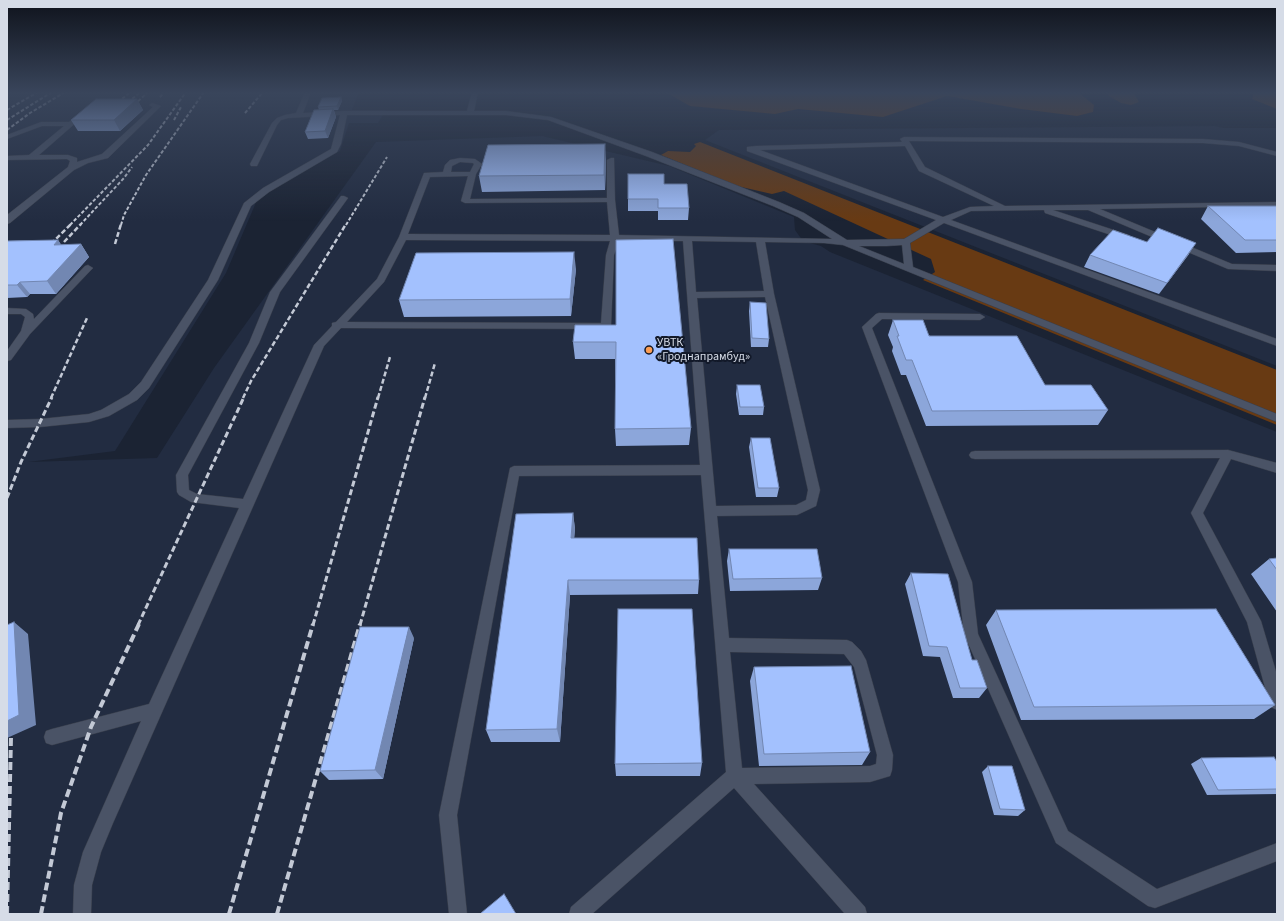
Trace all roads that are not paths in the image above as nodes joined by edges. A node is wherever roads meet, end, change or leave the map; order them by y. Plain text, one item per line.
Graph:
1 (58, 135) edge
2 (127, 135) edge
3 (269, 135) edge
4 (339, 135) edge
5 (596, 135) edge
6 (907, 144) junction
7 (1277, 154) edge
8 (32, 157) junction
9 (7, 158) edge
10 (611, 160) dead end
11 (254, 164) dead end
12 (70, 168) junction
13 (472, 174) junction
14 (446, 175) junction
15 (344, 198) dead end
16 (611, 200) junction
17 (1277, 204) edge
18 (1088, 207) junction
19 (1005, 208) junction
20 (1040, 208) junction
21 (943, 220) junction
22 (7, 221) edge
23 (403, 237) junction
24 (615, 238) junction
25 (688, 239) junction
26 (760, 240) junction
27 (1136, 240) edge
28 (906, 242) junction
29 (845, 243) junction
30 (88, 268) dead end
31 (1277, 268) edge
32 (909, 269) junction
33 (769, 294) junction
34 (692, 295) junction
35 (7, 311) edge
36 (980, 317) dead end
37 (336, 325) junction
38 (26, 332) junction
39 (1277, 343) edge
40 (7, 358) edge
41 (1277, 418) edge
42 (7, 424) edge
43 (1228, 454) junction
44 (975, 455) dead end
45 (1277, 468) edge
46 (707, 470) junction
47 (247, 504) junction
48 (710, 511) junction
49 (722, 645) junction
50 (1277, 702) edge
51 (155, 710) junction
52 (52, 737) dead end
53 (735, 776) junction
54 (1277, 852) edge
55 (82, 914) edge
56 (458, 914) edge
57 (578, 914) edge
58 (858, 914) edge

1 - 8 lane
2 - 12 lane
3 - 11 lane
4 - 42 lane
5 - 29 lane
6 - 7 lane
6 - 19 lane
6 - 21 lane
8 - 9 lane
8 - 12 lane
10 - 16 lane
12 - 22 lane
13 - 14 lane
13 - 14 lane
13 - 16 lane
14 - 23 lane
15 - 47 lane
16 - 24 lane
17 - 18 lane
18 - 20 lane
18 - 31 lane
19 - 20 lane
19 - 21 lane
20 - 27 lane
21 - 28 lane
21 - 39 lane
23 - 24 lane
23 - 37 lane
24 - 25 lane
24 - 37 lane
25 - 26 lane
25 - 34 lane
26 - 29 lane
26 - 33 lane
28 - 29 lane
28 - 32 lane
29 - 32 lane
30 - 38 lane
32 - 41 lane
33 - 34 lane
33 - 48 lane
34 - 46 lane
35 - 38 lane
36 - 54 lane
37 - 47 lane
38 - 40 lane
43 - 44 lane
43 - 45 lane
43 - 50 lane
46 - 48 lane
46 - 56 lane
47 - 51 lane
48 - 49 lane
49 - 53 lane
49 - 53 lane
51 - 52 lane
51 - 55 lane
53 - 57 lane
53 - 58 lane

